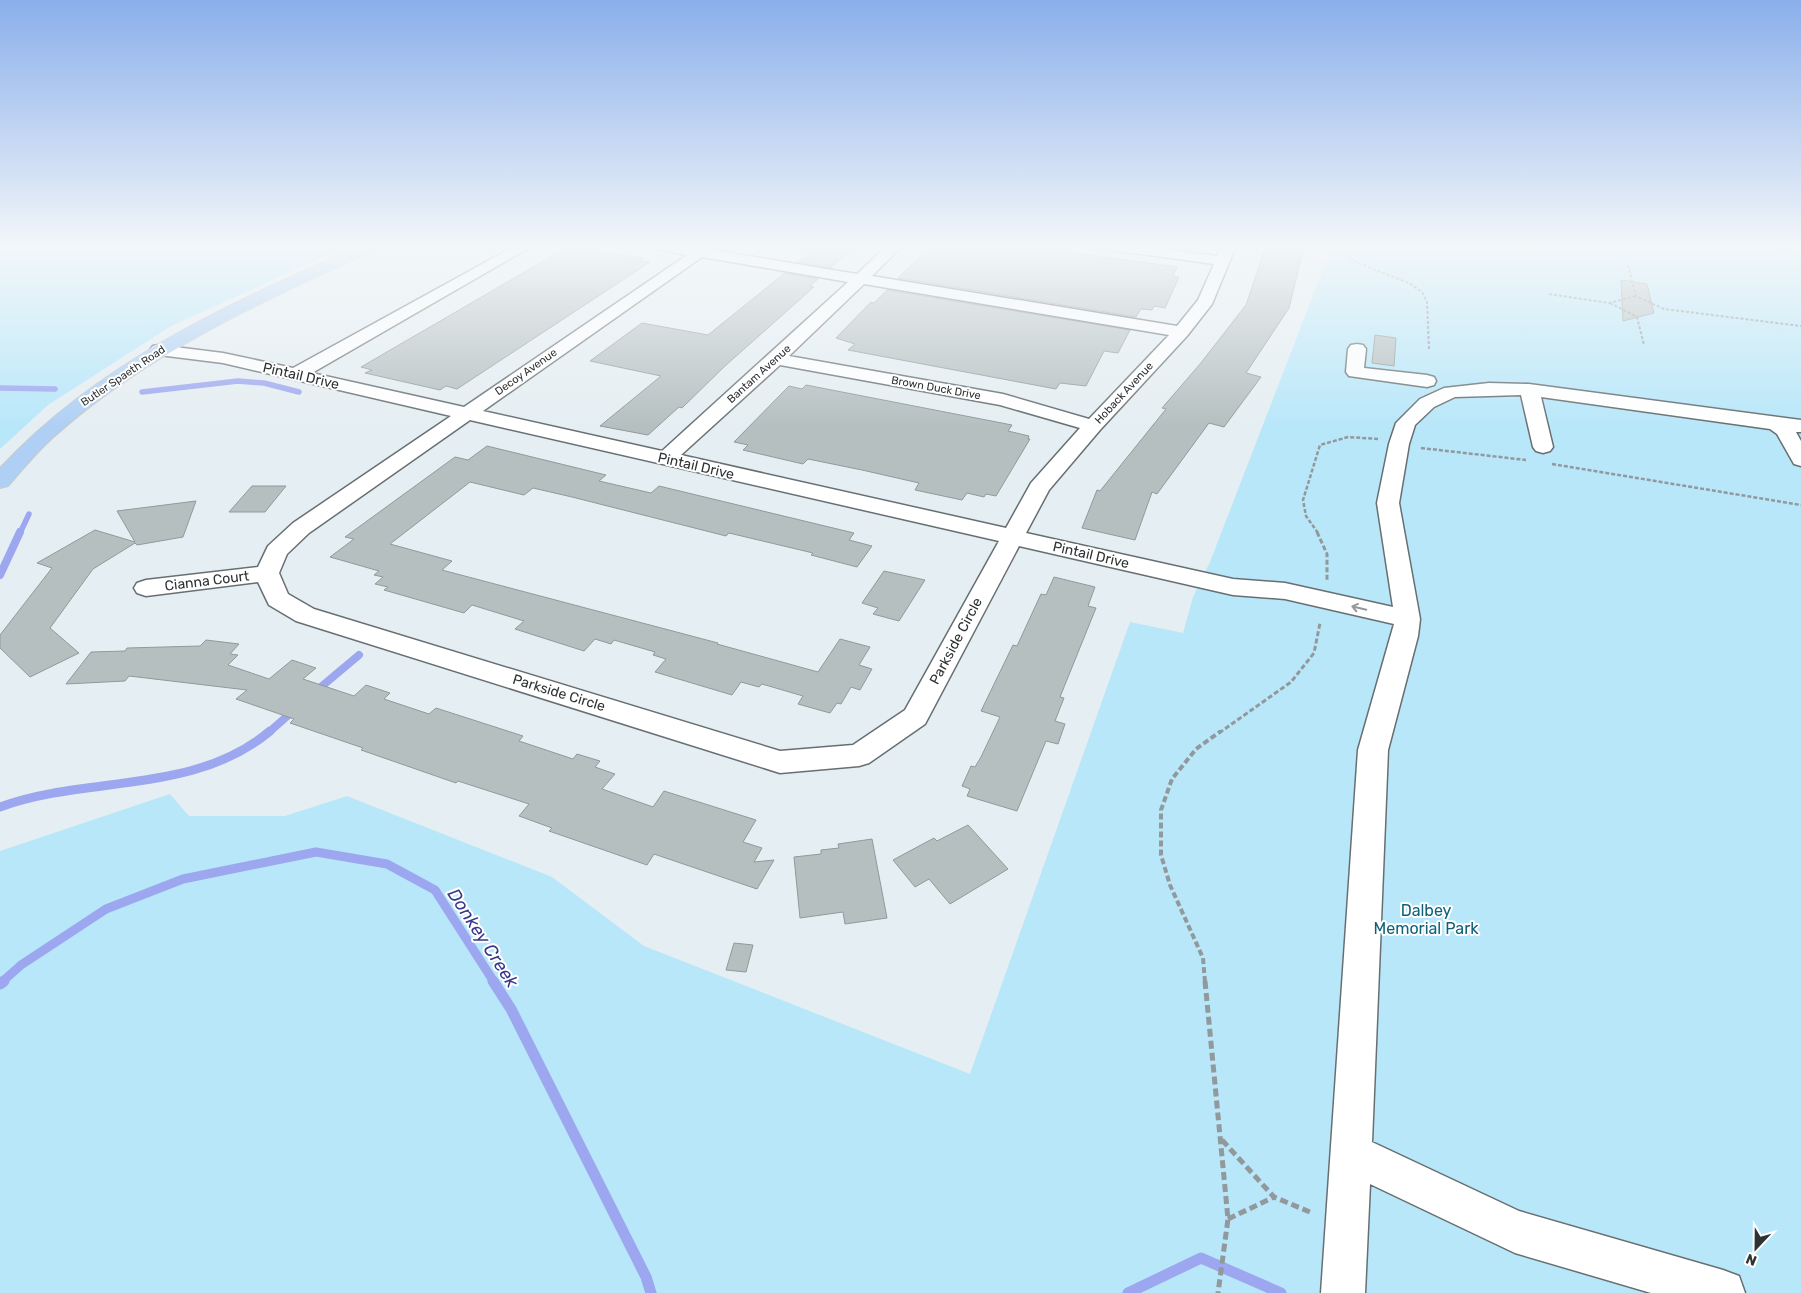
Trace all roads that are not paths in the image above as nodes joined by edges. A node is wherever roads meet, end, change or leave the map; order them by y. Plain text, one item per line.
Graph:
1 (241, 306) edge
2 (417, 306) edge
3 (621, 306) edge
4 (831, 306) edge
5 (1022, 306) edge
6 (1202, 306) edge
7 (1181, 332) junction
8 (1357, 349) dead end
9 (159, 350) junction
10 (776, 359) junction
11 (294, 375) junction
12 (1427, 381) dead end
13 (1529, 390) junction
14 (466, 414) junction
15 (1778, 419) edge
16 (1093, 426) junction
17 (1540, 457) road end
18 (665, 459) junction
19 (1801, 460) edge
20 (0, 482) edge
21 (1012, 537) junction
22 (267, 574) junction
23 (146, 588) dead end
24 (1406, 627) junction
25 (1350, 1153) junction
26 (1723, 1292) edge
27 (1343, 1293) edge

1 - 9 main road, Butler Spaeth Road
2 - 11 street
3 - 14 street, Decoy Avenue
4 - 10 street, Bantam Avenue
5 - 7 street
6 - 7 street, Hoback Avenue
7 - 16 street, Hoback Avenue
8 - 12 street
9 - 11 street, Pintail Drive
9 - 20 main road, Butler Spaeth Road
10 - 16 street, Brown Duck Drive
10 - 18 street, Bantam Avenue
11 - 14 street, Pintail Drive
13 - 15 street
13 - 17 street
13 - 24 street
14 - 18 street, Pintail Drive
14 - 22 street
15 - 19 street
16 - 21 street, Hoback Avenue
18 - 21 street, Pintail Drive
21 - 22 street, Parkside Circle
21 - 24 street, Pintail Drive
22 - 23 street, Cianna Court
24 - 25 street
25 - 26 street
25 - 27 street

